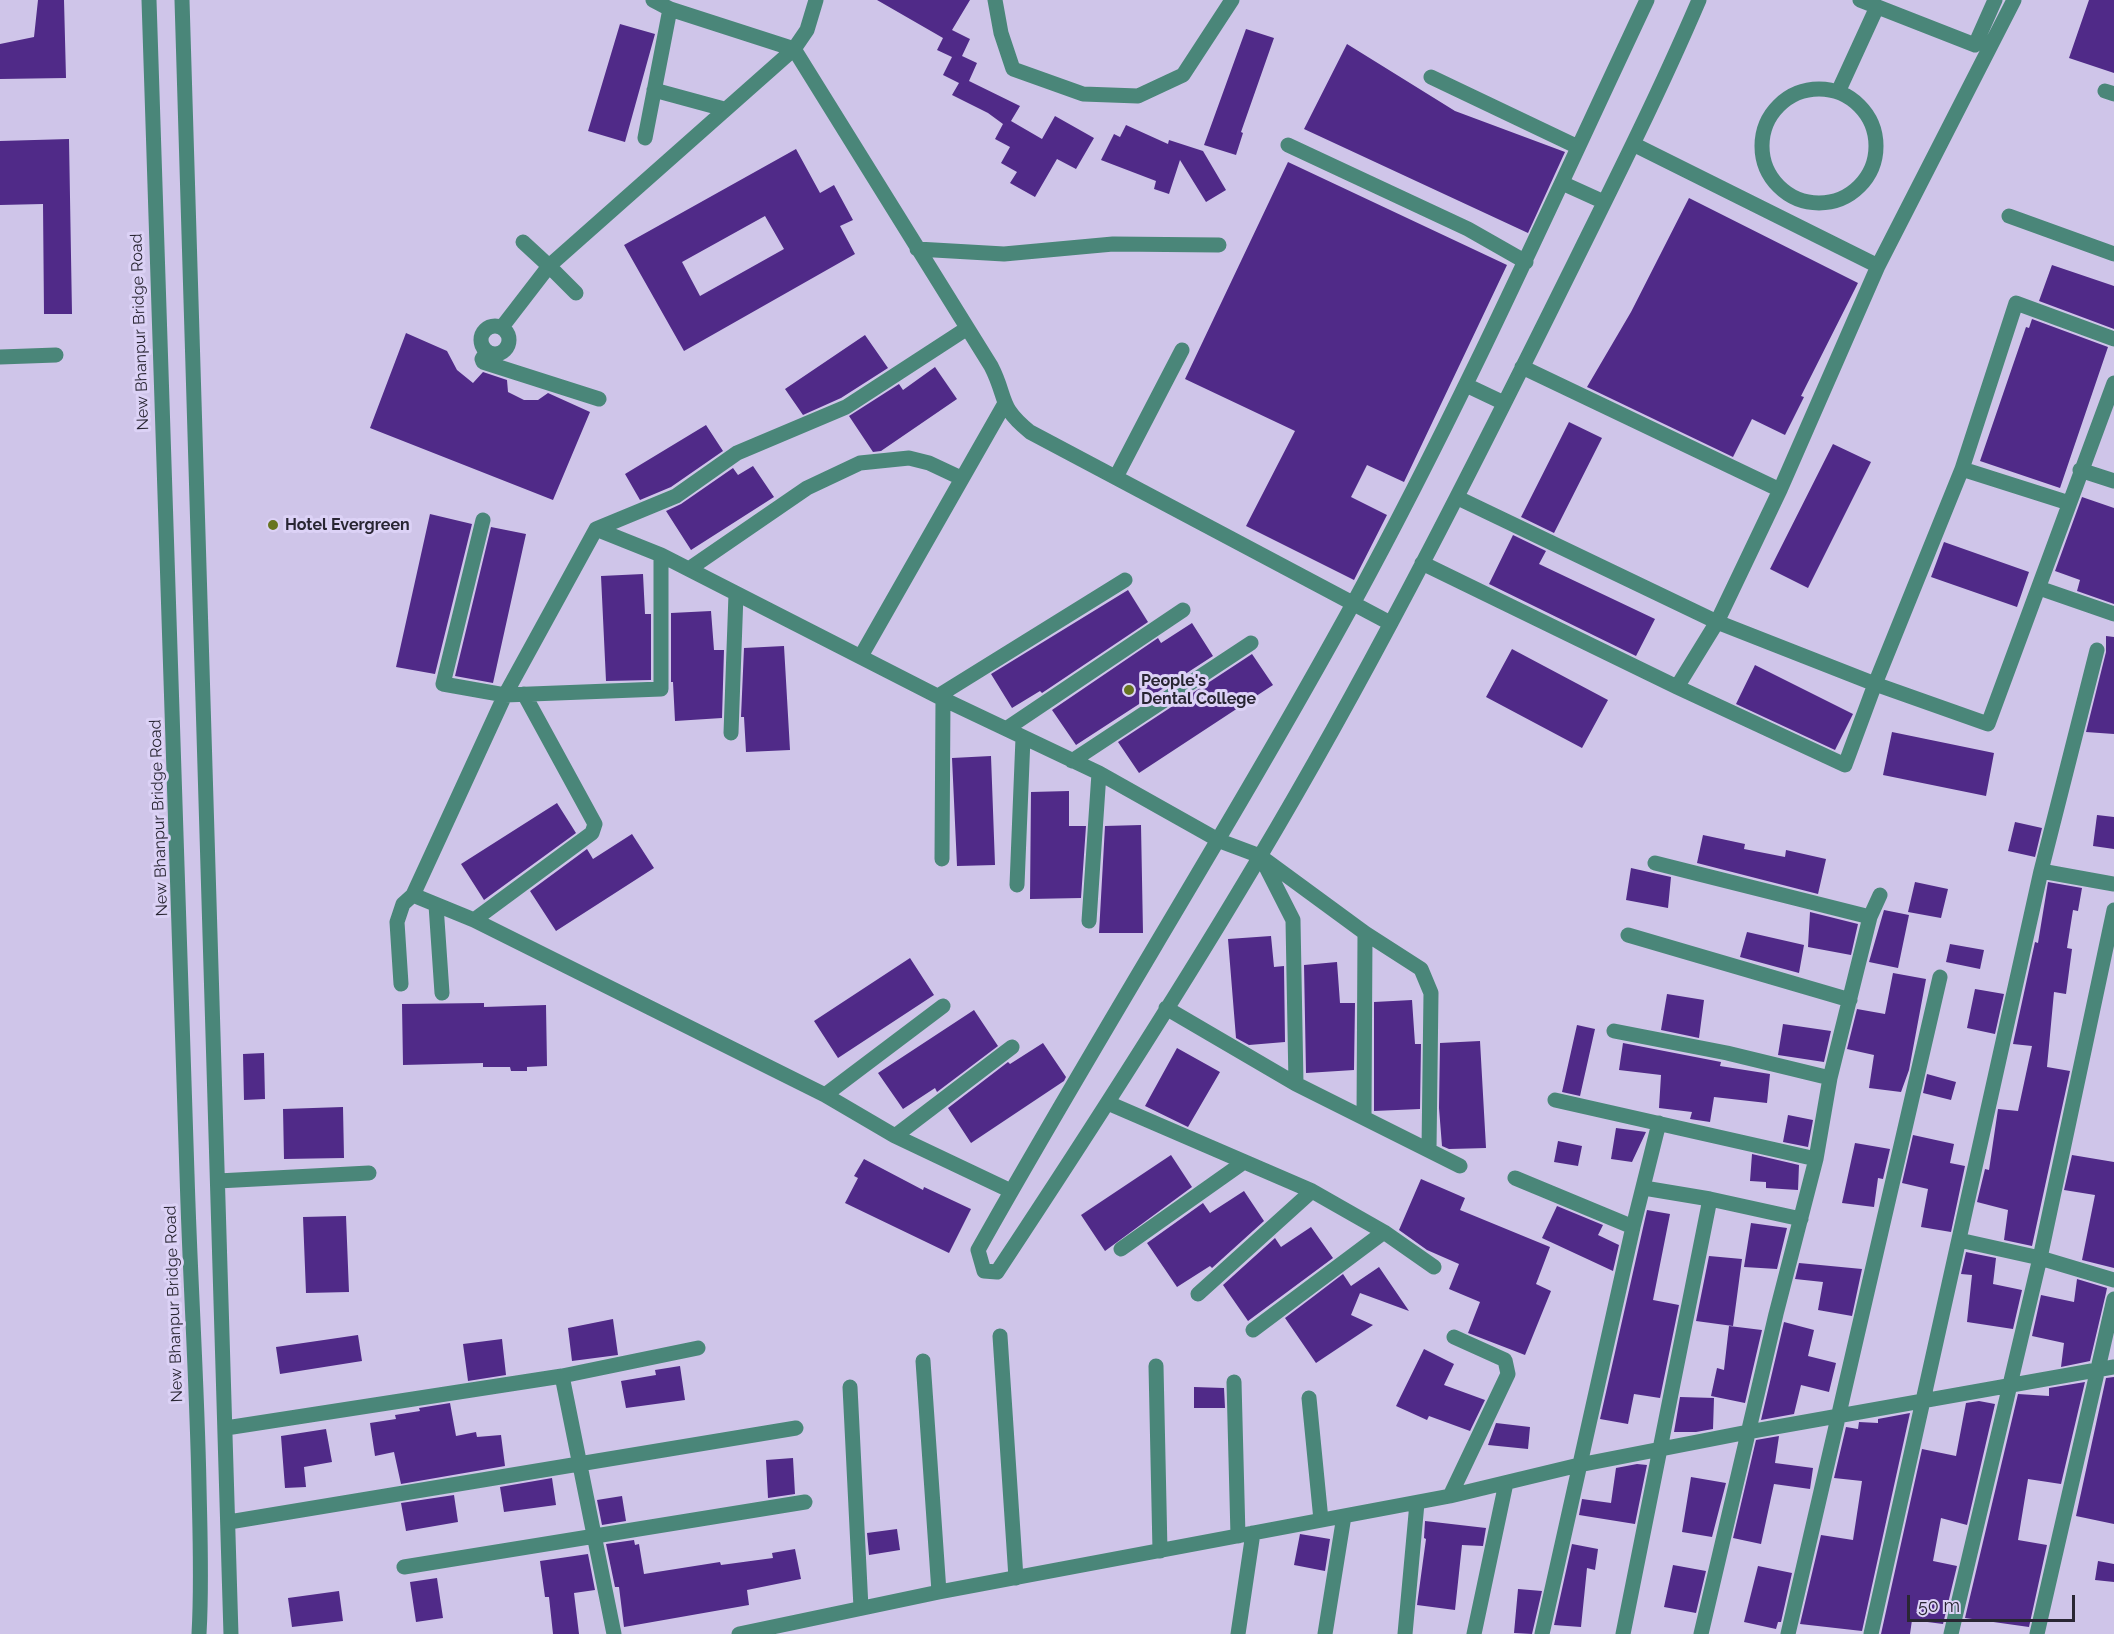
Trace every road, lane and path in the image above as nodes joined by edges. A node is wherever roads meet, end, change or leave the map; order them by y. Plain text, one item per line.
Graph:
1 (149, 0) edge
2 (182, 0) edge
3 (653, 0) edge
4 (816, 0) edge
5 (995, 0) edge
6 (1232, 0) edge
7 (1647, 0) edge
8 (1699, 0) edge
9 (1860, 0) edge
10 (1995, 0) edge
11 (2014, 0) edge
12 (1877, 7) junction
13 (670, 9) junction
14 (794, 49) junction
15 (1431, 77) dead end
16 (654, 90) junction
17 (1838, 92) junction
18 (724, 109) junction
19 (645, 138) dead end
20 (1633, 144) junction
21 (1288, 145) dead end
22 (1578, 147) junction
23 (1562, 183) junction
24 (1604, 202) junction
25 (2009, 216) dead end
26 (523, 242) dead end
27 (1219, 245) dead end
28 (917, 249) junction
29 (2114, 254) edge
30 (1526, 262) junction
31 (549, 266) junction
32 (1878, 266) junction
33 (576, 293) dead end
34 (966, 329) junction
35 (2114, 339) edge
36 (1182, 350) dead end
37 (56, 355) dead end
38 (0, 357) edge
39 (1522, 367) junction
40 (2114, 383) edge
41 (1466, 385) junction
42 (599, 399) dead end
43 (1504, 403) junction
44 (1004, 405) junction
45 (1962, 469) junction
46 (2080, 470) junction
47 (1116, 477) junction
48 (961, 478) junction
49 (2114, 481) edge
50 (1780, 490) junction
51 (1458, 498) junction
52 (2069, 502) junction
53 (483, 520) dead end
54 (596, 529) junction
55 (661, 555) junction
56 (1422, 563) junction
57 (689, 569) junction
58 (1125, 580) dead end
59 (2039, 588) junction
60 (736, 594) junction
61 (1353, 603) junction
62 (1183, 610) dead end
63 (2114, 614) edge
64 (1718, 622) junction
65 (1390, 623) junction
66 (1251, 643) dead end
67 (2097, 650) dead end
68 (861, 656) junction
69 (1875, 684) junction
70 (1677, 687) junction
71 (524, 694) junction
72 (505, 695) junction
73 (940, 698) junction
74 (1006, 729) junction
75 (731, 733) dead end
76 (1023, 738) junction
77 (1072, 761) junction
78 (1098, 773) junction
79 (1220, 841) junction
80 (1260, 856) junction
81 (942, 859) dead end
82 (1655, 863) dead end
83 (2040, 871) junction
84 (2114, 884) edge
85 (1017, 885) dead end
86 (413, 895) junction
87 (1880, 895) dead end
88 (436, 905) junction
89 (2114, 910) edge
90 (1870, 917) junction
91 (474, 920) junction
92 (1089, 921) dead end
93 (1365, 933) junction
94 (1628, 935) dead end
95 (2110, 945) edge
96 (1940, 977) dead end
97 (401, 984) dead end
98 (442, 993) dead end
99 (1850, 1000) junction
100 (943, 1006) dead end
101 (1166, 1008) junction
102 (1614, 1031) dead end
103 (1012, 1047) dead end
104 (1830, 1078) junction
105 (1296, 1083) junction
106 (825, 1095) junction
107 (1555, 1100) dead end
108 (1108, 1103) junction
109 (1364, 1117) junction
110 (1659, 1123) junction
111 (895, 1136) junction
112 (1429, 1149) junction
113 (1816, 1159) junction
114 (1245, 1162) junction
115 (1460, 1166) dead end
116 (369, 1173) dead end
117 (1515, 1178) dead end
118 (218, 1181) junction
119 (1644, 1188) junction
120 (1011, 1191) junction
121 (1312, 1191) junction
122 (1710, 1199) junction
123 (1801, 1219) junction
124 (1633, 1227) junction
125 (1384, 1232) junction
126 (1959, 1240) junction
127 (1121, 1249) dead end
128 (2040, 1258) junction
129 (1434, 1267) dead end
130 (2114, 1280) edge
131 (1198, 1294) dead end
132 (2114, 1299) edge
133 (1253, 1330) dead end
134 (1000, 1336) dead end
135 (1454, 1337) dead end
136 (698, 1348) dead end
137 (923, 1361) dead end
138 (1156, 1366) dead end
139 (2114, 1367) edge
140 (2096, 1371) junction
141 (562, 1376) junction
142 (1234, 1382) dead end
143 (2009, 1386) junction
144 (850, 1387) dead end
145 (1309, 1398) dead end
146 (1923, 1400) junction
147 (1839, 1415) junction
148 (226, 1428) junction
149 (796, 1428) dead end
150 (1748, 1432) junction
151 (1659, 1450) junction
152 (578, 1463) junction
153 (1580, 1465) junction
154 (1506, 1483) junction
155 (1450, 1496) junction
156 (805, 1502) dead end
157 (1417, 1503) junction
158 (1344, 1516) junction
159 (1321, 1520) junction
160 (229, 1522) junction
161 (1245, 1535) junction
162 (595, 1538) junction
163 (1160, 1551) junction
164 (404, 1567) dead end
165 (1016, 1578) junction
166 (939, 1592) junction
167 (861, 1608) junction
168 (198, 1634) edge
169 (231, 1634) edge
170 (614, 1634) edge
171 (739, 1634) edge
172 (1238, 1634) edge
173 (1325, 1634) edge
174 (1405, 1634) edge
175 (1474, 1634) edge
176 (1542, 1634) edge
177 (1623, 1634) edge
178 (1701, 1634) edge
179 (1788, 1634) edge
180 (1871, 1634) edge
181 (1951, 1634) edge
182 (2037, 1634) edge

1 - 168 street, New Bhanpur Bridge Road
2 - 118 street
3 - 13 street
4 - 14 street
5 - 6 street
7 - 22 street
8 - 20 street
9 - 12 street
10 - 12 street
11 - 32 street
12 - 17 street
13 - 14 street
13 - 16 street
14 - 18 street
14 - 28 street
15 - 22 street
16 - 18 street
16 - 19 street
17 - 17 street
18 - 31 street
20 - 24 street
20 - 32 street
21 - 30 street
22 - 23 street
23 - 24 street
23 - 30 street
24 - 39 street
25 - 29 street
26 - 31 street
27 - 28 street
28 - 34 street
30 - 41 street
31 - 33 street
31 - 42 street
32 - 50 street
34 - 44 street
34 - 54 street
35 - 45 street
36 - 47 street
37 - 38 street
39 - 43 street
39 - 50 street
40 - 46 street
41 - 43 street
41 - 61 street
43 - 51 street
44 - 47 street
44 - 48 street
45 - 52 street
45 - 69 street
46 - 49 street
46 - 52 street
47 - 61 street
48 - 57 street
48 - 68 street
50 - 64 street
51 - 56 street
51 - 64 street
52 - 59 street
53 - 72 street
54 - 55 street
54 - 72 street
55 - 57 street
55 - 71 street
56 - 65 street
56 - 70 street
57 - 60 street
58 - 73 street
59 - 63 street
59 - 69 street
60 - 68 street
60 - 75 street
61 - 65 street
61 - 79 street
62 - 74 street
64 - 69 street
64 - 70 street
65 - 80 street
66 - 77 street
67 - 83 street
68 - 73 street
69 - 70 street
71 - 72 street
71 - 91 street
72 - 86 street
73 - 74 street
73 - 81 street
74 - 76 street
76 - 77 street
76 - 85 street
77 - 78 street
78 - 79 street
78 - 92 street
79 - 80 street
79 - 120 street
80 - 93 street
80 - 101 street
80 - 105 street
82 - 90 street
83 - 84 street
83 - 126 street
86 - 88 street
86 - 97 street
87 - 90 street
88 - 91 street
88 - 98 street
89 - 95 street
90 - 99 street
91 - 106 street
93 - 109 street
93 - 112 street
94 - 99 street
95 - 128 street
96 - 147 street
99 - 104 street
100 - 106 street
101 - 105 street
101 - 108 street
102 - 104 street
103 - 111 street
104 - 113 street
105 - 109 street
106 - 111 street
107 - 110 street
108 - 114 street
108 - 120 street
109 - 112 street
110 - 113 street
110 - 119 street
111 - 120 street
112 - 115 street
113 - 123 street
114 - 121 street
114 - 127 street
116 - 118 street
117 - 124 street
118 - 148 street
119 - 122 street
119 - 124 street
121 - 125 street
121 - 131 street
122 - 123 street
122 - 151 street
123 - 150 street
124 - 153 street
125 - 129 street
125 - 133 street
126 - 128 street
126 - 146 street
128 - 130 street
128 - 143 street
132 - 140 street
134 - 165 street
135 - 155 street
136 - 141 street
137 - 166 street
138 - 163 street
139 - 140 street
140 - 143 street
140 - 182 street
141 - 148 street
141 - 152 street
142 - 161 street
143 - 146 street
143 - 181 street
144 - 167 street
145 - 159 street
146 - 147 street
146 - 180 street
147 - 150 street
147 - 179 street
148 - 160 street
149 - 152 street
150 - 151 street
150 - 178 street
151 - 153 street
151 - 177 street
152 - 160 street
152 - 162 street
153 - 154 street
153 - 176 street
154 - 155 street
154 - 175 street
155 - 157 street
156 - 162 street
157 - 158 street
157 - 174 street
158 - 159 street
158 - 173 street
159 - 161 street
160 - 169 street
161 - 163 street
161 - 172 street
162 - 164 street
162 - 170 street
163 - 165 street
165 - 166 street
166 - 167 street
167 - 171 street

